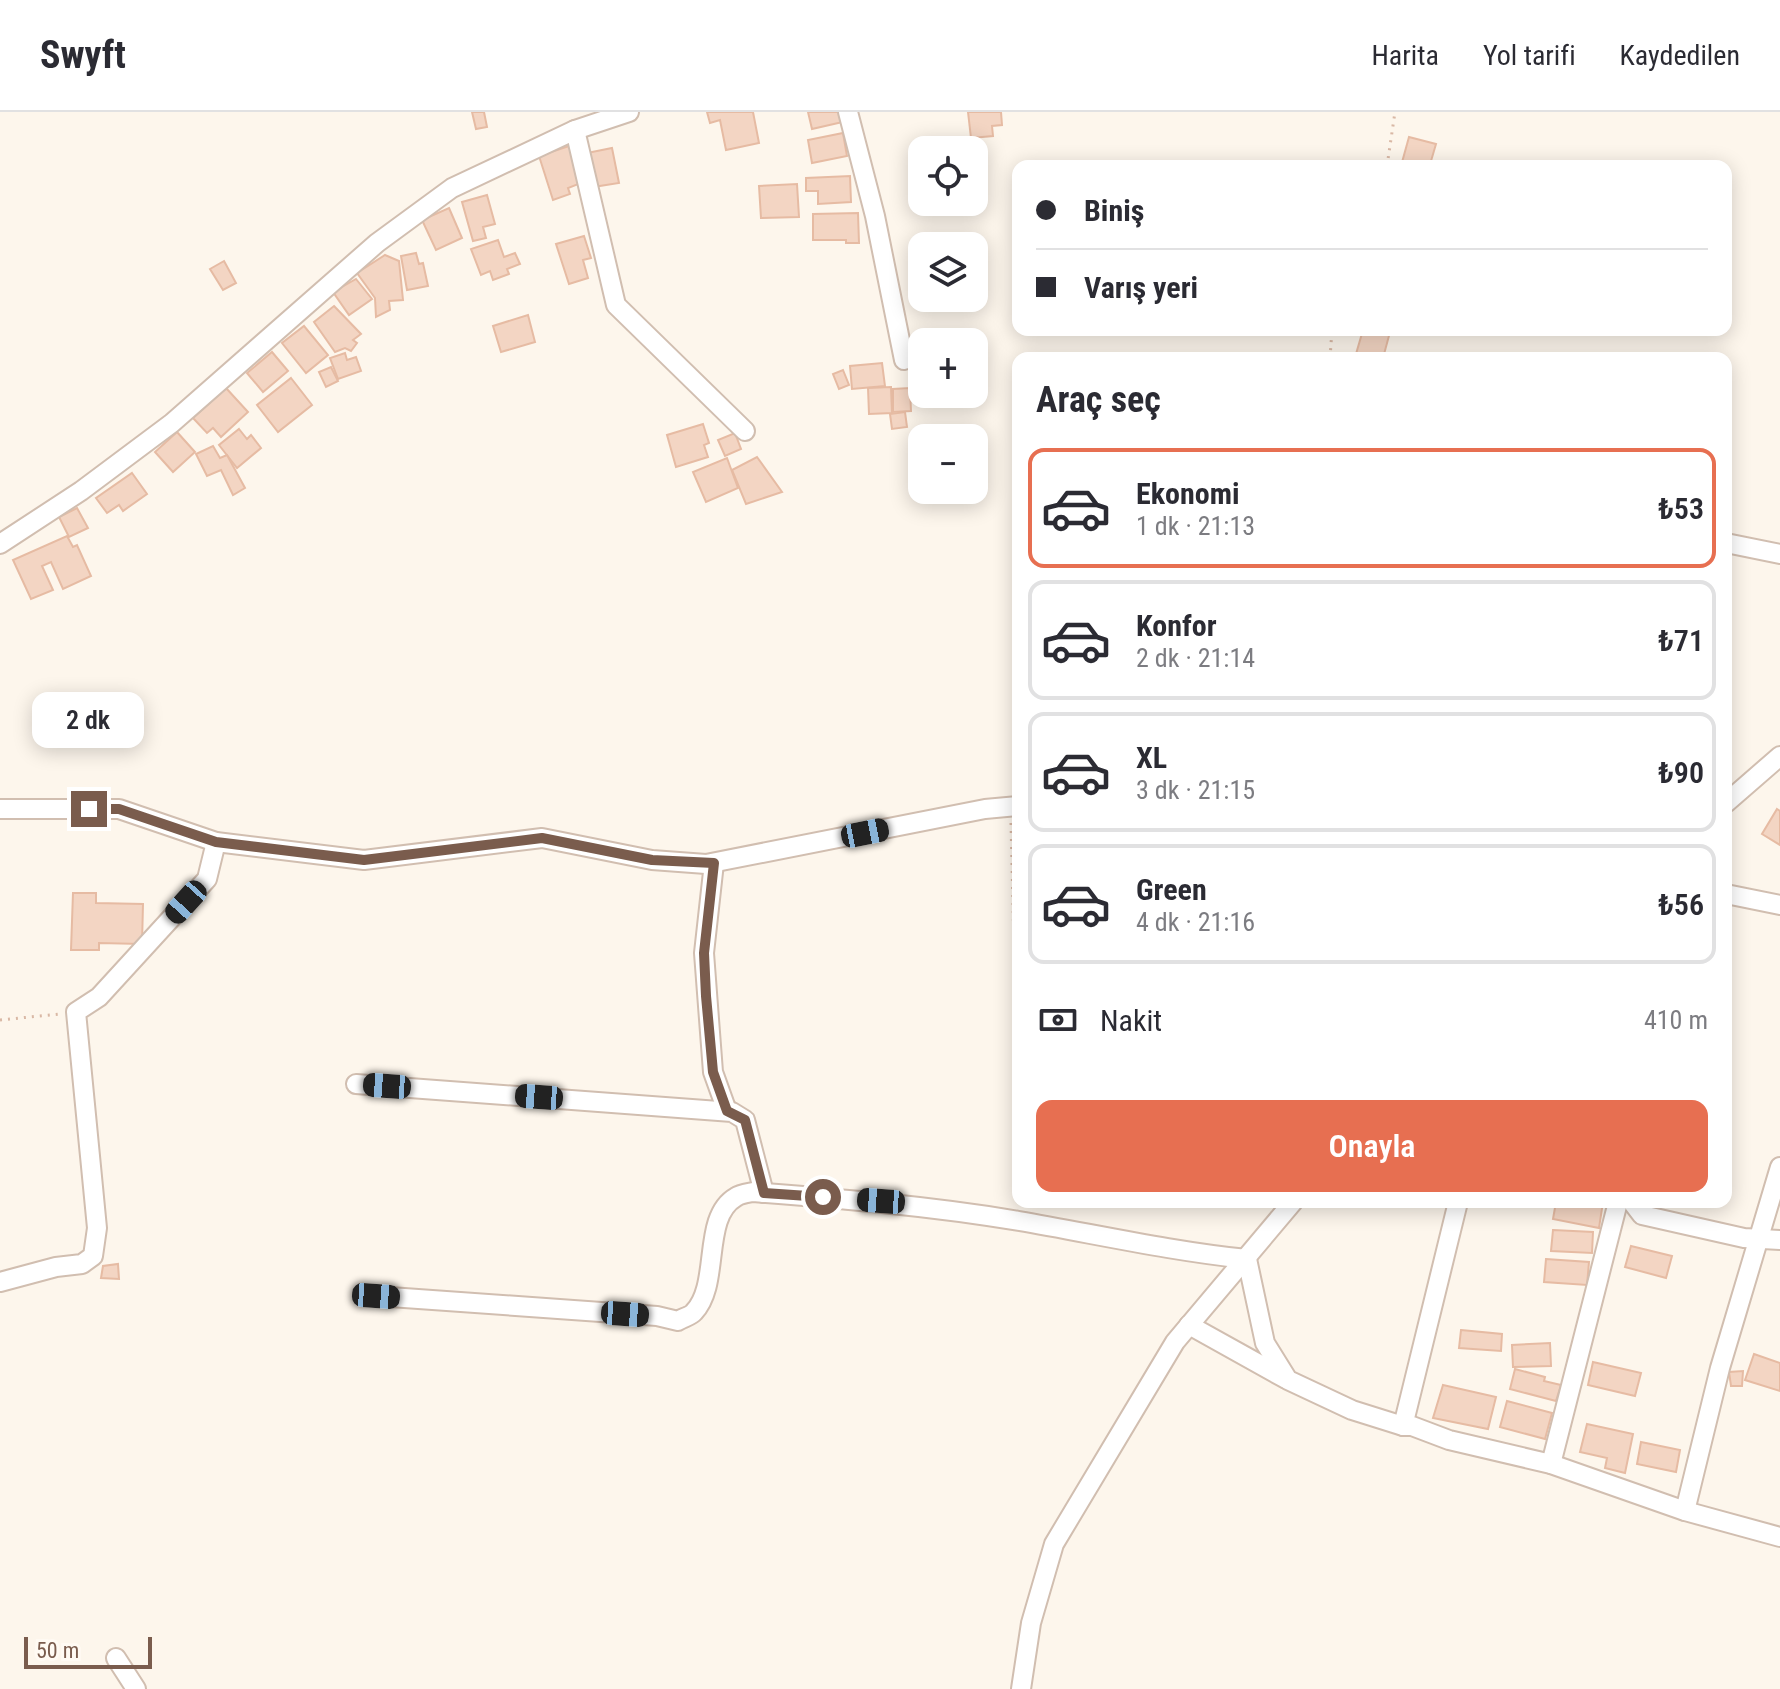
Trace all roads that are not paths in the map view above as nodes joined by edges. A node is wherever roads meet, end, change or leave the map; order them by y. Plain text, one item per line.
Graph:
1 (629, 112) edge
2 (848, 112) edge
3 (575, 130) junction
4 (904, 360) dead end
5 (745, 431) dead end
6 (0, 544) edge
7 (1732, 544) edge
8 (1780, 554) edge
9 (1780, 756) edge
10 (1732, 796) edge
11 (1012, 806) edge
12 (0, 809) edge
13 (216, 842) junction
14 (714, 863) junction
15 (1732, 895) edge
16 (1780, 905) edge
17 (356, 1084) dead end
18 (727, 1111) junction
19 (1780, 1167) edge
20 (764, 1193) junction
21 (1288, 1208) edge
22 (1457, 1208) edge
23 (1616, 1208) edge
24 (1637, 1208) edge
25 (1758, 1239) junction
26 (1780, 1240) edge
27 (1247, 1259) junction
28 (0, 1282) edge
29 (376, 1296) dead end
30 (1189, 1325) junction
31 (1288, 1380) junction
32 (1403, 1426) junction
33 (1551, 1464) junction
34 (1685, 1511) junction
35 (1780, 1537) edge
36 (116, 1658) dead end
37 (136, 1689) edge
38 (1021, 1689) edge

1 - 3 street
2 - 4 street
3 - 5 street
3 - 6 street
7 - 8 street
9 - 10 street
11 - 14 street
12 - 13 street
13 - 14 street
13 - 28 street
14 - 18 street
15 - 16 street
17 - 18 street
18 - 20 street
19 - 25 street
20 - 27 street
20 - 29 street
21 - 27 street
22 - 32 street
23 - 33 street
24 - 25 street
25 - 26 street
25 - 34 street
27 - 30 street
27 - 31 street
30 - 31 street
30 - 38 street
31 - 32 street
32 - 33 street
33 - 34 street
34 - 35 street
36 - 37 street

